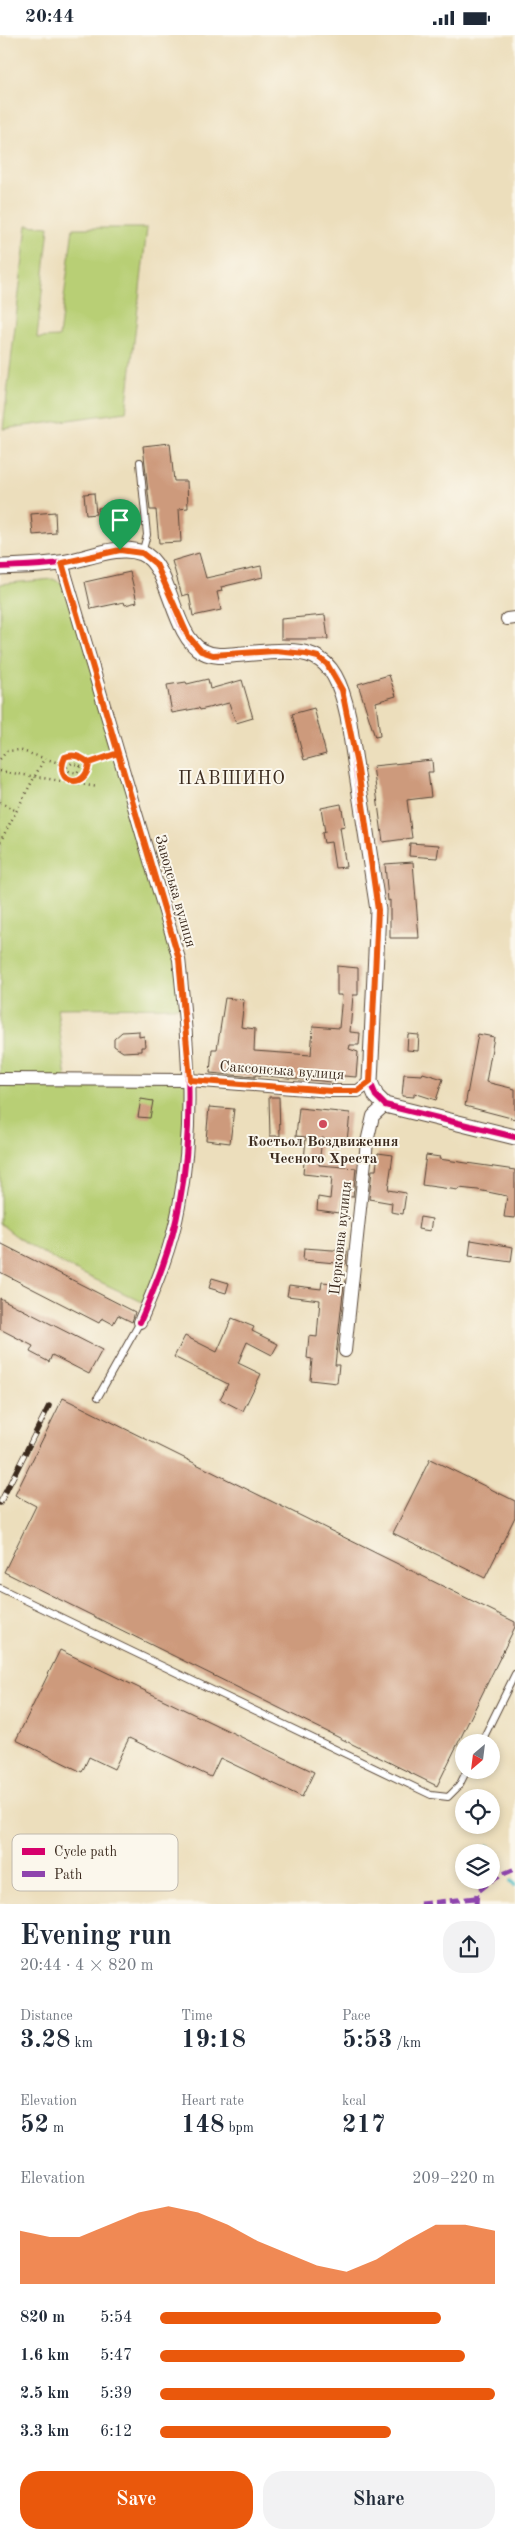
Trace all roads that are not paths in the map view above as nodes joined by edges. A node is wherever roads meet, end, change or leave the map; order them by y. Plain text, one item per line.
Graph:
1 (140, 462) dead end
2 (142, 553) junction
3 (62, 563) junction
4 (0, 567) edge
5 (0, 1079) edge
6 (190, 1080) junction
7 (370, 1082) junction
8 (385, 1105) junction
9 (515, 1137) edge
10 (140, 1322) joint
11 (345, 1351) dead end
12 (98, 1397) dead end
13 (0, 1588) edge
14 (515, 1674) edge
15 (485, 1734) edge
16 (462, 1779) edge

1 - 2 lane
2 - 3 street
2 - 7 street
3 - 4 street
3 - 6 street, Заводська вулиця
5 - 6 street, Саксонська вулиця
6 - 7 street, Саксонська вулиця
6 - 10 street, Заводська вулиця
7 - 8 street
8 - 9 street
8 - 11 street, Церковна вулиця
10 - 12 lane
13 - 16 lane
14 - 15 lane

